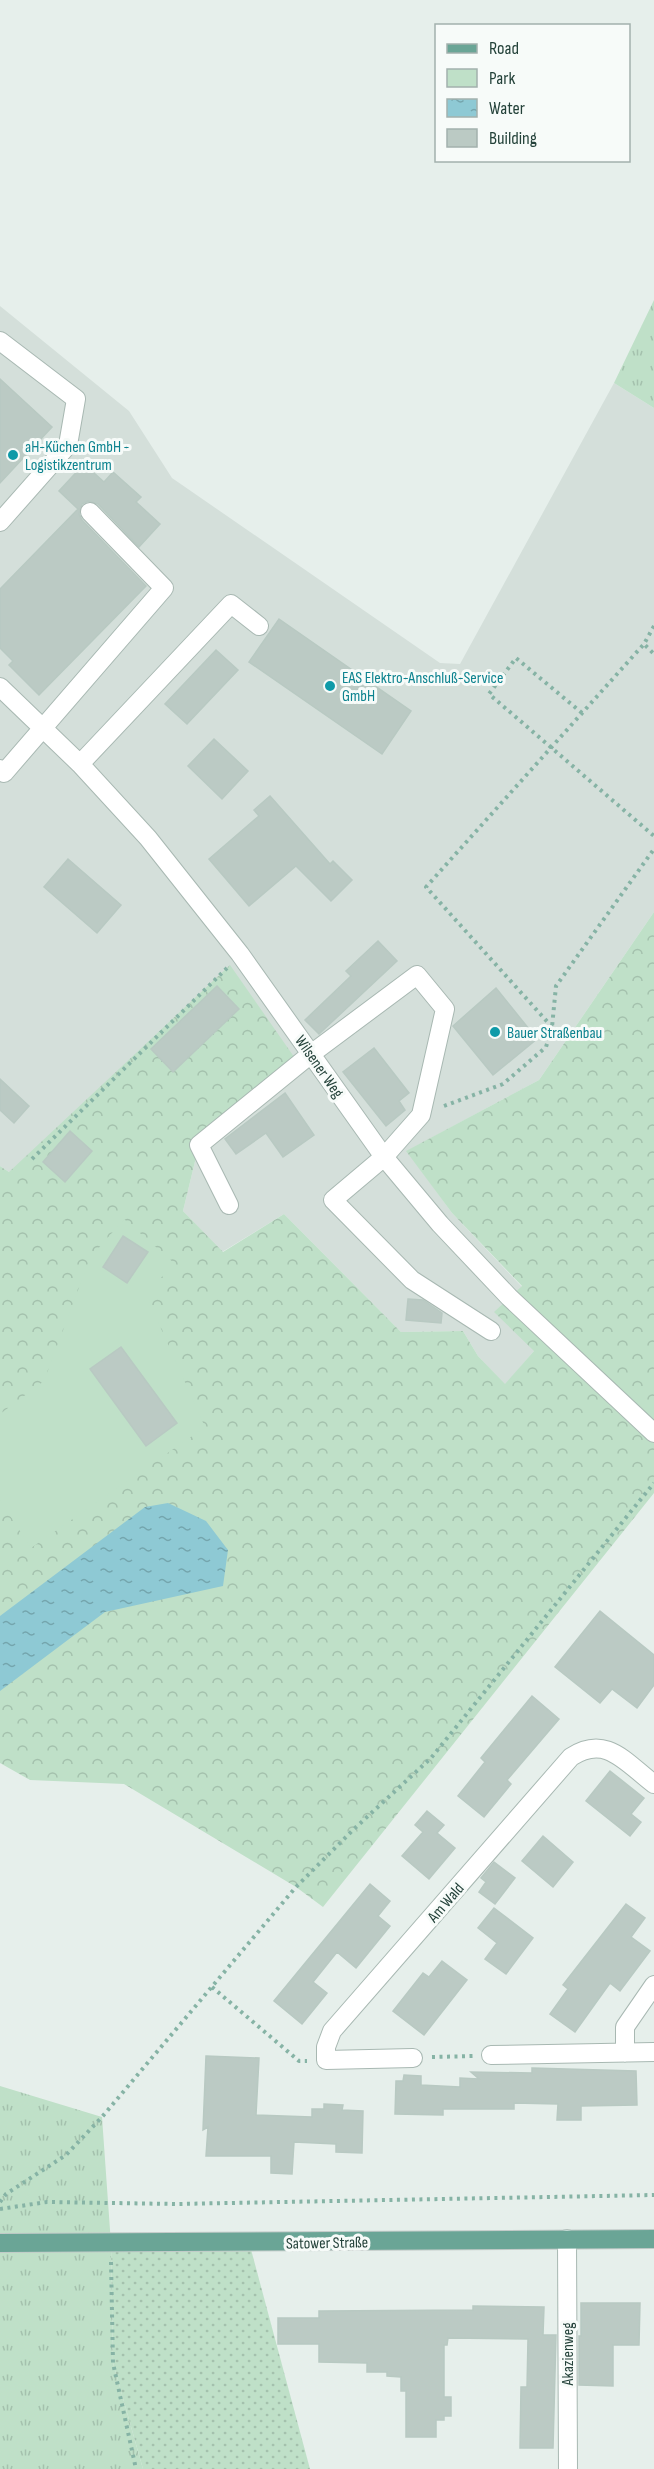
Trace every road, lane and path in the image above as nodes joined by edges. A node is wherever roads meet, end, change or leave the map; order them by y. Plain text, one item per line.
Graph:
1 (0, 341) edge
2 (90, 512) dead end
3 (0, 522) edge
4 (259, 626) dead end
5 (654, 626) edge
6 (644, 644) junction
7 (654, 654) edge
8 (0, 687) edge
9 (582, 713) junction
10 (44, 728) junction
11 (551, 748) junction
12 (80, 765) junction
13 (0, 769) edge
14 (654, 836) edge
15 (654, 849) edge
16 (240, 954) junction
17 (552, 1027) junction
18 (312, 1054) junction
19 (421, 1115) junction
20 (384, 1156) junction
21 (32, 1160) dead end
22 (229, 1205) dead end
23 (491, 1330) dead end
24 (654, 1433) edge
25 (654, 1483) edge
26 (654, 1784) edge
27 (654, 1985) edge
28 (212, 1987) junction
29 (654, 2052) edge
30 (625, 2053) junction
31 (491, 2055) joint
32 (413, 2058) joint
33 (326, 2060) junction
34 (654, 2195) edge
35 (0, 2202) edge
36 (0, 2209) edge
37 (567, 2239) junction
38 (654, 2239) edge
39 (0, 2243) edge
40 (111, 2244) junction
41 (136, 2469) edge
42 (568, 2469) edge

1 - 3 street
2 - 10 street
4 - 12 street
5 - 6 path
6 - 7 path
6 - 9 path
8 - 10 street, Wilsener Weg
9 - 11 path
9 - 11 path
10 - 12 street, Wilsener Weg
10 - 13 street
11 - 14 path
11 - 17 path
12 - 16 street, Wilsener Weg
15 - 17 path
16 - 18 street, Wilsener Weg
16 - 21 path
17 - 19 path
18 - 19 street
18 - 20 street, Wilsener Weg
18 - 22 street
19 - 20 street
20 - 23 street
20 - 24 street, Wilsener Weg
25 - 28 path
26 - 33 street, Am Wald
27 - 30 street
28 - 33 path
28 - 35 path
29 - 30 street
30 - 31 street
31 - 32 path
32 - 33 street
34 - 36 path
37 - 38 main road, Satower Straße
37 - 40 main road, Satower Straße
37 - 42 street, Akazienweg
39 - 40 main road, Satower Straße
40 - 41 path

